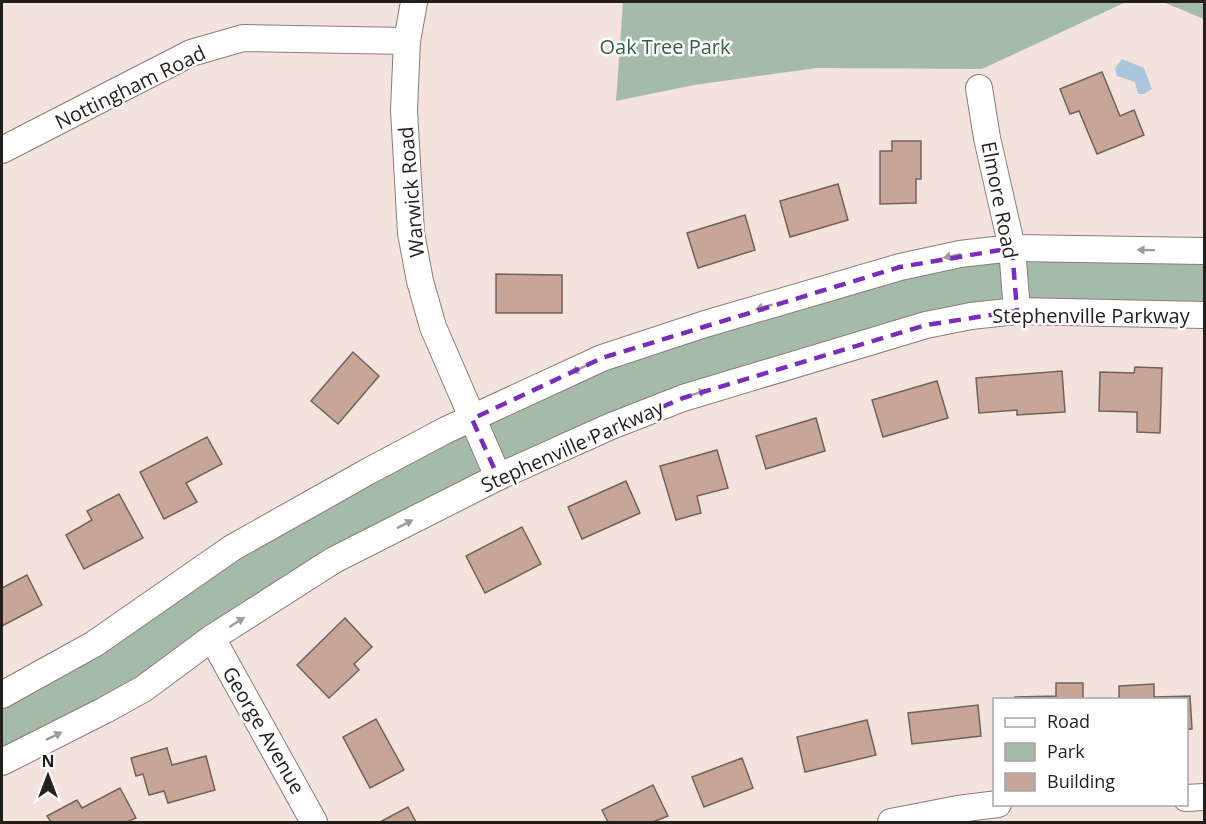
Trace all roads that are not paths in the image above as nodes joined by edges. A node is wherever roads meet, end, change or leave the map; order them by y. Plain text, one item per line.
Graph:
1 (414, 2) edge
2 (407, 41) junction
3 (979, 88) dead end
4 (2, 150) edge
5 (1012, 248) junction
6 (1204, 251) edge
7 (1017, 312) junction
8 (1204, 315) edge
9 (472, 419) junction
10 (498, 477) junction
11 (212, 638) junction
12 (2, 694) edge
13 (2, 762) edge
14 (1204, 797) edge
15 (1188, 798) edge
16 (993, 805) edge
17 (314, 822) edge
18 (891, 822) edge

1 - 2 street, Warwick Road
2 - 4 street, Nottingham Road
2 - 9 street, Warwick Road
3 - 5 street, Elmore Road
6 -> 5 street
5 - 7 street, Elmore Road
5 -> 9 street
7 - 8 street, Stephenville Parkway
10 -> 7 street, Stephenville Parkway
9 - 10 street, Warwick Road
9 - 12 street
11 -> 10 street, Stephenville Parkway
13 -> 11 street, Stephenville Parkway
11 - 17 street, George Avenue
14 - 15 street
16 - 18 street

